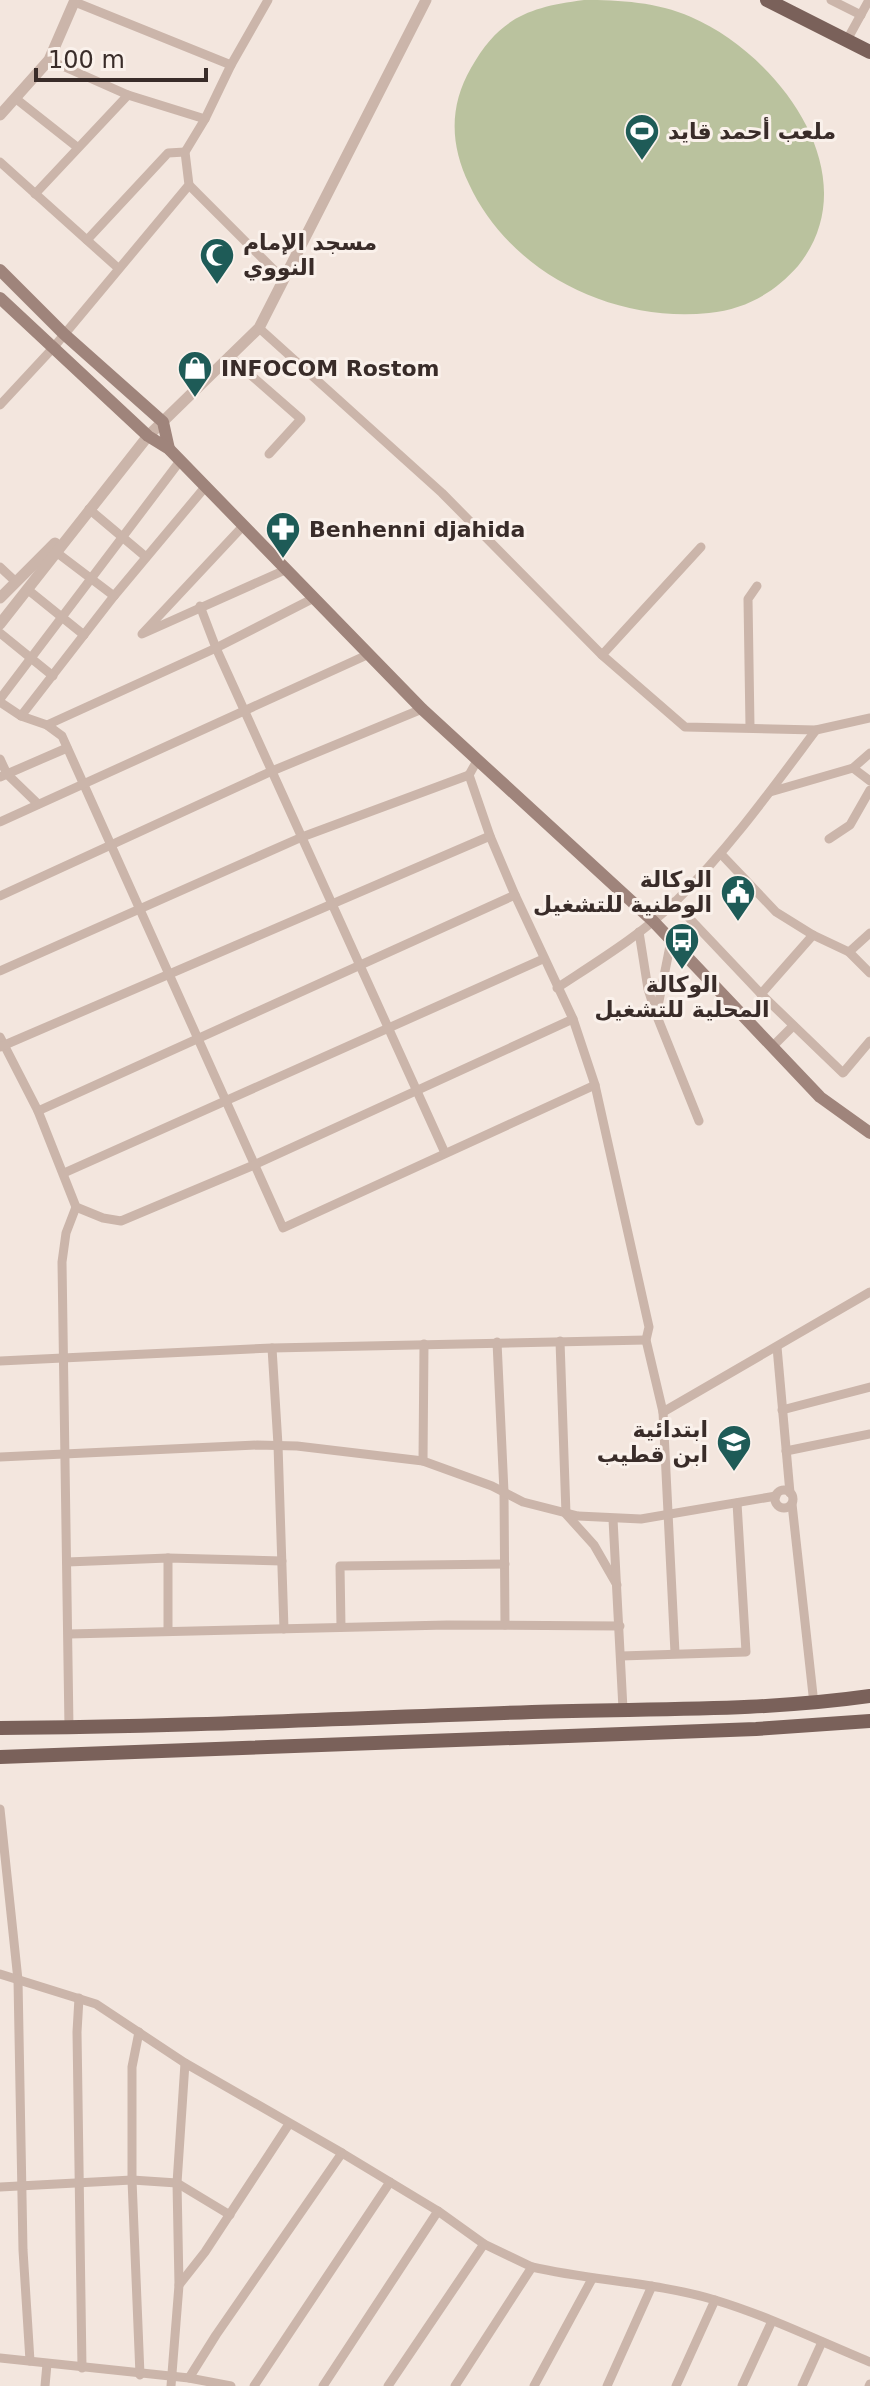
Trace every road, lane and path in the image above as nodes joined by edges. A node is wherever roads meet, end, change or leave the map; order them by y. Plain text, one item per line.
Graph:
1 (268, 0) edge
2 (426, 0) edge
3 (767, 0) edge
4 (831, 0) edge
5 (869, 0) edge
6 (75, 1) edge
7 (861, 15) junction
8 (847, 40) junction
9 (870, 52) edge
10 (49, 60) junction
11 (231, 65) junction
12 (128, 95) junction
13 (15, 98) junction
14 (0, 115) edge
15 (205, 119) junction
16 (77, 147) junction
17 (185, 152) junction
18 (0, 162) edge
19 (189, 185) junction
20 (35, 194) junction
21 (87, 240) junction
22 (118, 268) junction
23 (0, 270) edge
24 (284, 280) junction
25 (0, 298) edge
26 (259, 328) junction
27 (64, 334) junction
28 (53, 348) junction
29 (229, 356) junction
30 (0, 405) edge
31 (163, 422) junction
32 (148, 436) junction
33 (169, 449) junction
34 (269, 454) dead end
35 (180, 461) junction
36 (206, 486) junction
37 (89, 509) junction
38 (244, 525) junction
39 (123, 538) junction
40 (701, 547) dead end
41 (56, 552) junction
42 (146, 557) junction
43 (0, 567) edge
44 (285, 570) junction
45 (92, 578) junction
46 (16, 582) junction
47 (757, 586) dead end
48 (27, 589) junction
49 (114, 596) junction
50 (0, 598) edge
51 (312, 599) junction
52 (200, 606) junction
53 (62, 617) junction
54 (0, 624) edge
55 (0, 633) edge
56 (84, 635) junction
57 (216, 648) junction
58 (367, 655) junction
59 (602, 655) junction
60 (30, 658) junction
61 (53, 676) junction
62 (0, 700) edge
63 (422, 709) junction
64 (245, 712) junction
65 (21, 716) junction
66 (870, 718) edge
67 (47, 725) junction
68 (750, 727) junction
69 (816, 730) junction
70 (67, 748) junction
71 (870, 753) edge
72 (0, 759) edge
73 (478, 759) junction
74 (853, 768) junction
75 (272, 771) junction
76 (469, 775) junction
77 (4, 776) edge
78 (870, 781) edge
79 (83, 783) junction
80 (870, 790) edge
81 (770, 792) junction
82 (38, 804) junction
83 (0, 822) edge
84 (490, 836) junction
85 (302, 837) junction
86 (829, 839) dead end
87 (112, 847) junction
88 (721, 854) junction
89 (515, 895) junction
90 (0, 896) edge
91 (674, 902) junction
92 (333, 904) junction
93 (140, 911) junction
94 (653, 921) junction
95 (639, 932) junction
96 (870, 933) edge
97 (813, 935) junction
98 (671, 941) junction
99 (849, 952) junction
100 (543, 959) junction
101 (361, 966) junction
102 (0, 971) edge
103 (870, 973) edge
104 (169, 975) junction
105 (557, 988) junction
106 (761, 994) junction
107 (656, 1014) junction
108 (573, 1019) junction
109 (793, 1026) junction
110 (388, 1027) junction
111 (199, 1040) junction
112 (870, 1041) edge
113 (1, 1043) edge
114 (772, 1047) junction
115 (595, 1085) junction
116 (417, 1090) junction
117 (226, 1102) junction
118 (38, 1111) junction
119 (699, 1121) dead end
120 (870, 1133) edge
121 (445, 1153) junction
122 (254, 1165) junction
123 (64, 1173) junction
124 (76, 1207) junction
125 (870, 1292) edge
126 (646, 1340) junction
127 (560, 1341) junction
128 (497, 1342) junction
129 (424, 1344) junction
130 (777, 1347) junction
131 (272, 1348) junction
132 (63, 1356) junction
133 (0, 1361) edge
134 (870, 1387) edge
135 (782, 1410) junction
136 (663, 1412) junction
137 (870, 1434) edge
138 (278, 1445) junction
139 (786, 1451) junction
140 (65, 1455) junction
141 (0, 1457) edge
142 (423, 1461) junction
143 (504, 1492) junction
144 (790, 1493) junction
145 (776, 1496) junction
146 (737, 1503) junction
147 (792, 1504) junction
148 (566, 1514) junction
149 (669, 1516) junction
150 (613, 1519) junction
151 (168, 1558) junction
152 (282, 1561) junction
153 (67, 1562) junction
154 (505, 1564) junction
155 (617, 1585) junction
156 (505, 1625) junction
157 (620, 1626) junction
158 (341, 1627) junction
159 (284, 1629) junction
160 (168, 1631) junction
161 (69, 1634) junction
162 (675, 1653) junction
163 (621, 1656) junction
164 (870, 1696) edge
165 (814, 1704) junction
166 (623, 1709) junction
167 (870, 1721) edge
168 (0, 1728) edge
169 (69, 1728) junction
170 (0, 1757) edge
171 (0, 1809) edge
172 (0, 1974) edge
173 (18, 1980) junction
174 (79, 1998) junction
175 (139, 2032) junction
176 (185, 2063) junction
177 (289, 2124) junction
178 (342, 2153) junction
179 (132, 2180) junction
180 (390, 2182) junction
181 (79, 2183) junction
182 (177, 2183) junction
183 (21, 2186) junction
184 (0, 2187) edge
185 (438, 2211) junction
186 (230, 2215) junction
187 (484, 2244) junction
188 (532, 2267) junction
189 (592, 2279) junction
190 (179, 2285) junction
191 (652, 2286) junction
192 (715, 2300) junction
193 (772, 2321) junction
194 (822, 2342) junction
195 (0, 2358) edge
196 (30, 2361) junction
197 (870, 2362) edge
198 (47, 2364) junction
199 (82, 2368) junction
200 (140, 2375) junction
201 (189, 2378) junction
202 (172, 2381) edge
203 (45, 2386) edge
204 (231, 2386) edge
205 (254, 2386) edge
206 (323, 2386) edge
207 (388, 2386) edge
208 (455, 2386) edge
209 (534, 2386) edge
210 (607, 2386) edge
211 (676, 2386) edge
212 (742, 2386) edge
213 (802, 2386) edge

1 - 11 street
2 - 24 street
3 - 8 main road
4 - 7 street
5 - 7 street
6 - 10 street
6 - 11 street
7 - 8 street
8 - 9 main road
10 - 12 street
10 - 13 street
11 - 15 street
12 - 15 street
12 - 16 street
13 - 14 street
13 - 16 street
15 - 17 street
16 - 20 street
17 - 19 street
17 - 21 street
18 - 20 street
19 - 22 street
19 - 24 street
20 - 21 street
21 - 22 street
22 - 27 street
23 - 27 main road
24 - 26 street
25 - 28 main road
26 - 29 street
26 - 59 street
27 - 28 street
27 - 31 main road
28 - 30 street
28 - 32 main road
29 - 31 street
29 - 34 street
31 - 32 street
31 - 33 main road
32 - 33 main road
32 - 37 street
33 - 35 main road
35 - 36 main road
35 - 39 street
36 - 38 main road
36 - 42 street
37 - 39 street
37 - 41 street
37 - 46 street
38 - 44 main road
38 - 52 street
39 - 42 street
39 - 45 street
40 - 59 street
41 - 45 street
41 - 48 street
42 - 49 street
43 - 46 street
44 - 51 main road
44 - 52 street
45 - 49 street
45 - 53 street
46 - 50 street
47 - 68 street
48 - 53 street
48 - 54 street
49 - 56 street
51 - 57 street
51 - 58 main road
52 - 57 street
53 - 56 street
53 - 60 street
55 - 60 street
56 - 61 street
57 - 64 street
57 - 67 street
58 - 63 main road
58 - 64 street
59 - 68 street
60 - 61 street
60 - 62 street
61 - 65 street
62 - 65 street
63 - 73 main road
63 - 75 street
64 - 75 street
64 - 79 street
65 - 67 street
66 - 69 street
67 - 70 street
68 - 69 street
69 - 81 street
70 - 77 street
70 - 79 street
71 - 74 street
72 - 77 street
73 - 76 street
73 - 94 main road
74 - 78 street
74 - 81 street
75 - 85 street
75 - 87 street
76 - 84 street
76 - 85 street
77 - 82 street
79 - 82 street
79 - 87 street
80 - 86 street
81 - 88 street
82 - 83 street
84 - 89 street
84 - 92 street
85 - 92 street
85 - 93 street
87 - 90 street
87 - 93 street
88 - 91 street
88 - 97 street
89 - 100 street
89 - 101 street
91 - 94 street
91 - 106 street
92 - 101 street
92 - 104 street
93 - 102 street
93 - 104 street
94 - 95 street
94 - 98 main road
95 - 105 street
95 - 107 street
96 - 99 street
97 - 99 street
97 - 106 street
98 - 107 street
98 - 114 main road
99 - 103 street
100 - 105 street
100 - 110 street
101 - 110 street
101 - 111 street
104 - 111 street
104 - 113 street
105 - 108 street
106 - 109 street
107 - 119 street
108 - 115 street
108 - 116 street
109 - 112 street
109 - 114 street
110 - 116 street
110 - 117 street
111 - 117 street
111 - 118 street
113 - 118 street
114 - 120 main road
115 - 121 street
115 - 126 street
116 - 121 street
116 - 122 street
117 - 122 street
117 - 123 street
118 - 123 street
121 - 122 street
122 - 124 street
123 - 124 street
124 - 132 street
125 - 130 street
126 - 127 street
126 - 136 street
127 - 128 street
127 - 148 street
128 - 129 street
128 - 143 street
129 - 131 street
129 - 142 street
130 - 135 street
130 - 136 street
131 - 132 street
131 - 138 street
132 - 133 street
132 - 140 street
134 - 135 street
135 - 139 street
136 - 149 street
137 - 139 street
138 - 140 street
138 - 142 street
138 - 152 street
139 - 144 street
140 - 141 street
140 - 153 street
142 - 143 street
143 - 148 street
143 - 154 street
144 - 145 street
144 - 147 street
145 - 146 street
145 - 147 street
146 - 149 street
146 - 162 street
147 - 165 street
148 - 150 street
148 - 155 street
149 - 150 street
149 - 162 street
150 - 155 street
151 - 152 street
151 - 153 street
151 - 160 street
152 - 159 street
153 - 161 street
154 - 156 street
154 - 158 street
155 - 157 street
156 - 157 street
156 - 158 street
157 - 163 street
158 - 159 street
159 - 160 street
160 - 161 street
161 - 169 street
162 - 163 street
163 - 166 street
164 - 165 main road
165 - 166 main road
166 - 169 main road
167 - 170 main road
168 - 169 main road
171 - 173 street
172 - 173 street
173 - 174 street
173 - 183 street
174 - 175 street
174 - 181 street
175 - 176 street
175 - 179 street
176 - 177 street
176 - 182 street
177 - 178 street
177 - 186 street
178 - 180 street
178 - 201 street
179 - 181 street
179 - 182 street
179 - 200 street
180 - 185 street
180 - 205 street
181 - 183 street
181 - 199 street
182 - 186 street
182 - 190 street
183 - 184 street
183 - 196 street
185 - 187 street
185 - 206 street
186 - 190 street
187 - 188 street
187 - 207 street
188 - 189 street
188 - 208 street
189 - 191 street
189 - 209 street
190 - 202 street
191 - 192 street
191 - 210 street
192 - 193 street
192 - 211 street
193 - 194 street
193 - 212 street
194 - 197 street
194 - 213 street
195 - 196 street
196 - 198 street
198 - 199 street
198 - 203 street
199 - 200 street
200 - 202 street
201 - 202 street
201 - 204 street

